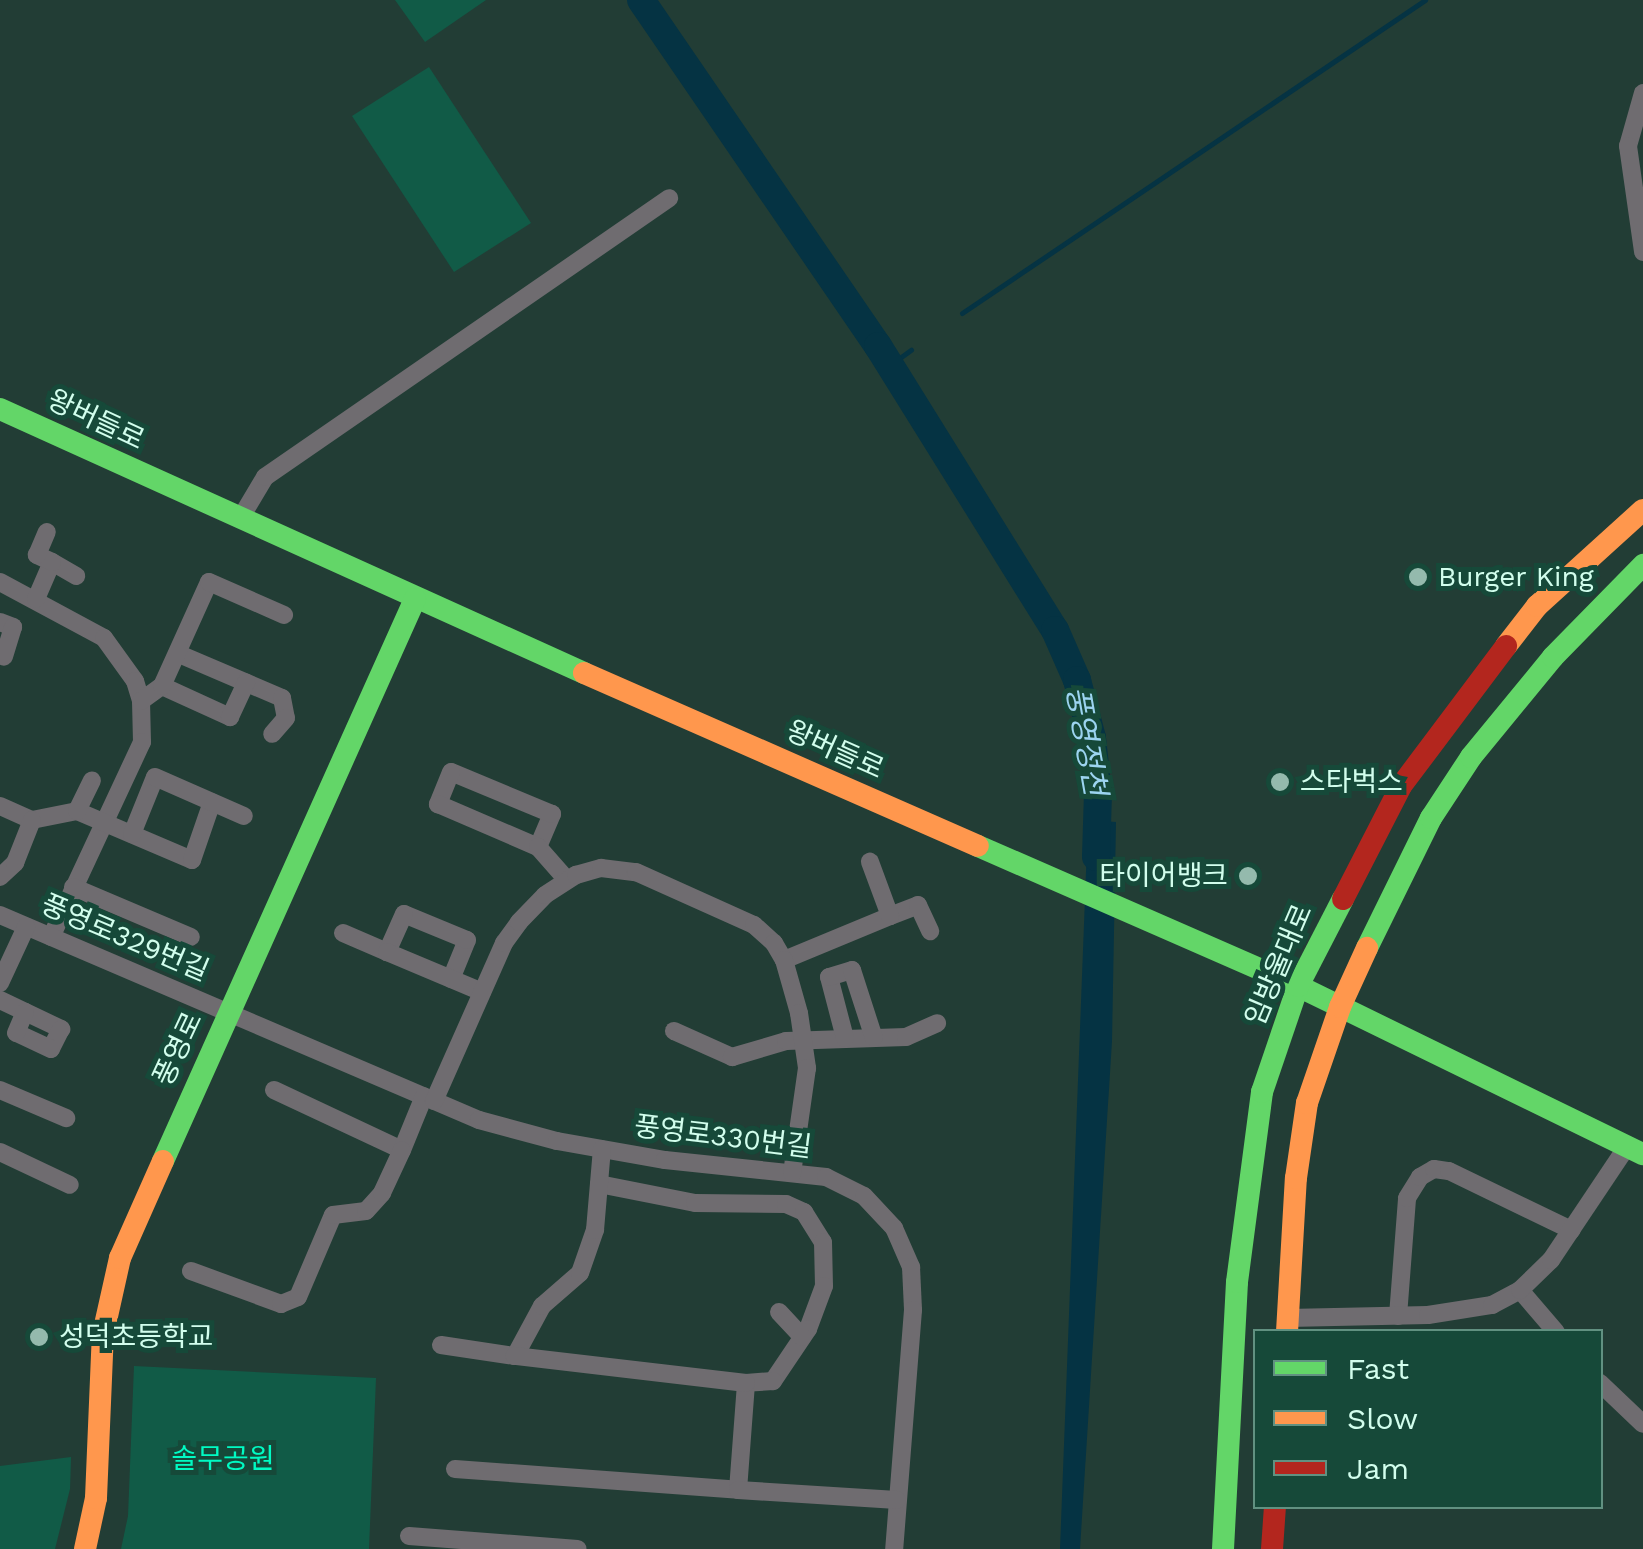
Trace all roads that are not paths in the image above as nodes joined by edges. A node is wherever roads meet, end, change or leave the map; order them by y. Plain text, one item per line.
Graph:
1 (1643, 93) edge
2 (669, 198) dead end
3 (1643, 252) edge
4 (0, 409) edge
5 (1643, 510) edge
6 (240, 519) junction
7 (47, 532) dead end
8 (52, 562) junction
9 (1643, 566) edge
10 (76, 576) dead end
11 (0, 582) edge
12 (414, 598) junction
13 (36, 600) junction
14 (284, 615) dead end
15 (0, 622) edge
16 (180, 654) junction
17 (4, 657) dead end
18 (246, 682) junction
19 (162, 686) junction
20 (141, 701) junction
21 (272, 734) dead end
22 (92, 780) dead end
23 (212, 802) junction
24 (0, 806) edge
25 (78, 811) junction
26 (244, 816) dead end
27 (32, 820) junction
28 (102, 822) junction
29 (132, 834) junction
30 (538, 847) junction
31 (870, 862) dead end
32 (0, 878) edge
33 (567, 880) junction
34 (72, 887) junction
35 (0, 915) edge
36 (890, 916) junction
37 (26, 927) junction
38 (930, 931) dead end
39 (342, 933) dead end
40 (51, 937) junction
41 (190, 937) dead end
42 (387, 952) junction
43 (784, 960) junction
44 (451, 979) junction
45 (0, 983) edge
46 (1298, 986) junction
47 (482, 992) junction
48 (0, 1000) edge
49 (1340, 1006) junction
50 (26, 1012) dead end
51 (229, 1012) junction
52 (937, 1023) dead end
53 (674, 1031) dead end
54 (845, 1038) junction
55 (874, 1038) junction
56 (803, 1040) junction
57 (0, 1090) edge
58 (274, 1090) dead end
59 (429, 1098) junction
60 (66, 1118) dead end
61 (602, 1149) junction
62 (402, 1150) junction
63 (1636, 1150) edge
64 (0, 1152) edge
65 (792, 1172) junction
66 (599, 1184) junction
67 (70, 1185) dead end
68 (1571, 1230) junction
69 (192, 1270) dead end
70 (1520, 1290) junction
71 (779, 1312) dead end
72 (1398, 1316) junction
73 (1287, 1324) edge
74 (1553, 1329) edge
75 (802, 1337) junction
76 (440, 1346) dead end
77 (515, 1356) junction
78 (746, 1383) junction
79 (1603, 1386) edge
80 (1643, 1424) edge
81 (455, 1469) dead end
82 (738, 1490) junction
83 (898, 1500) junction
84 (1275, 1509) edge
85 (410, 1536) dead end
86 (86, 1549) edge
87 (564, 1549) edge
88 (578, 1549) edge
89 (894, 1549) edge
90 (1223, 1549) edge
91 (1272, 1549) edge

1 - 3 street
2 - 6 street
4 - 6 main road, 왕버들로
5 - 46 main road, 임방울대로
6 - 12 main road, 왕버들로
7 - 8 street
8 - 10 street
8 - 13 street
9 - 49 main road
11 - 13 street
12 - 46 main road, 왕버들로
12 - 51 main road, 풍영로
13 - 20 street
14 - 16 street
15 - 17 street
16 - 18 street
16 - 19 street
18 - 19 street
18 - 21 street
19 - 20 street
20 - 28 street
22 - 25 street
23 - 26 street
23 - 29 street
23 - 29 street
24 - 27 street
25 - 27 street
25 - 28 street
27 - 32 street
28 - 29 street
28 - 34 street
30 - 30 street
30 - 33 street
31 - 36 street
33 - 43 street
33 - 47 street
34 - 40 street
34 - 41 street
35 - 37 street, 풍영로329번길
36 - 38 street
36 - 43 street
37 - 40 street, 풍영로329번길
37 - 45 street
39 - 42 street
40 - 51 street, 풍영로329번길
42 - 44 street
42 - 44 street
43 - 56 street
44 - 47 street
46 - 49 main road, 왕버들로
46 - 90 main road, 임방울대로
47 - 59 street
48 - 50 street
49 - 63 main road, 왕버들로
49 - 73 main road
51 - 59 street, 풍영로330번길
51 - 86 main road, 풍영로
52 - 55 street
53 - 56 street
54 - 55 street
54 - 55 street
54 - 56 street
56 - 65 street
57 - 60 street
58 - 62 street
59 - 61 street, 풍영로330번길
59 - 62 street
61 - 65 street, 풍영로330번길
61 - 66 street
62 - 69 street
63 - 68 street
64 - 67 street
65 - 83 street, 풍영로330번길
66 - 75 street
66 - 77 street
68 - 70 street
68 - 72 street
70 - 72 street
70 - 74 street
71 - 75 street
72 - 73 street
75 - 78 street
76 - 77 street
77 - 78 street
78 - 82 street
79 - 80 street
81 - 82 street
82 - 83 street
83 - 89 street, 풍영로330번길
84 - 91 main road
85 - 87 street
87 - 88 street

